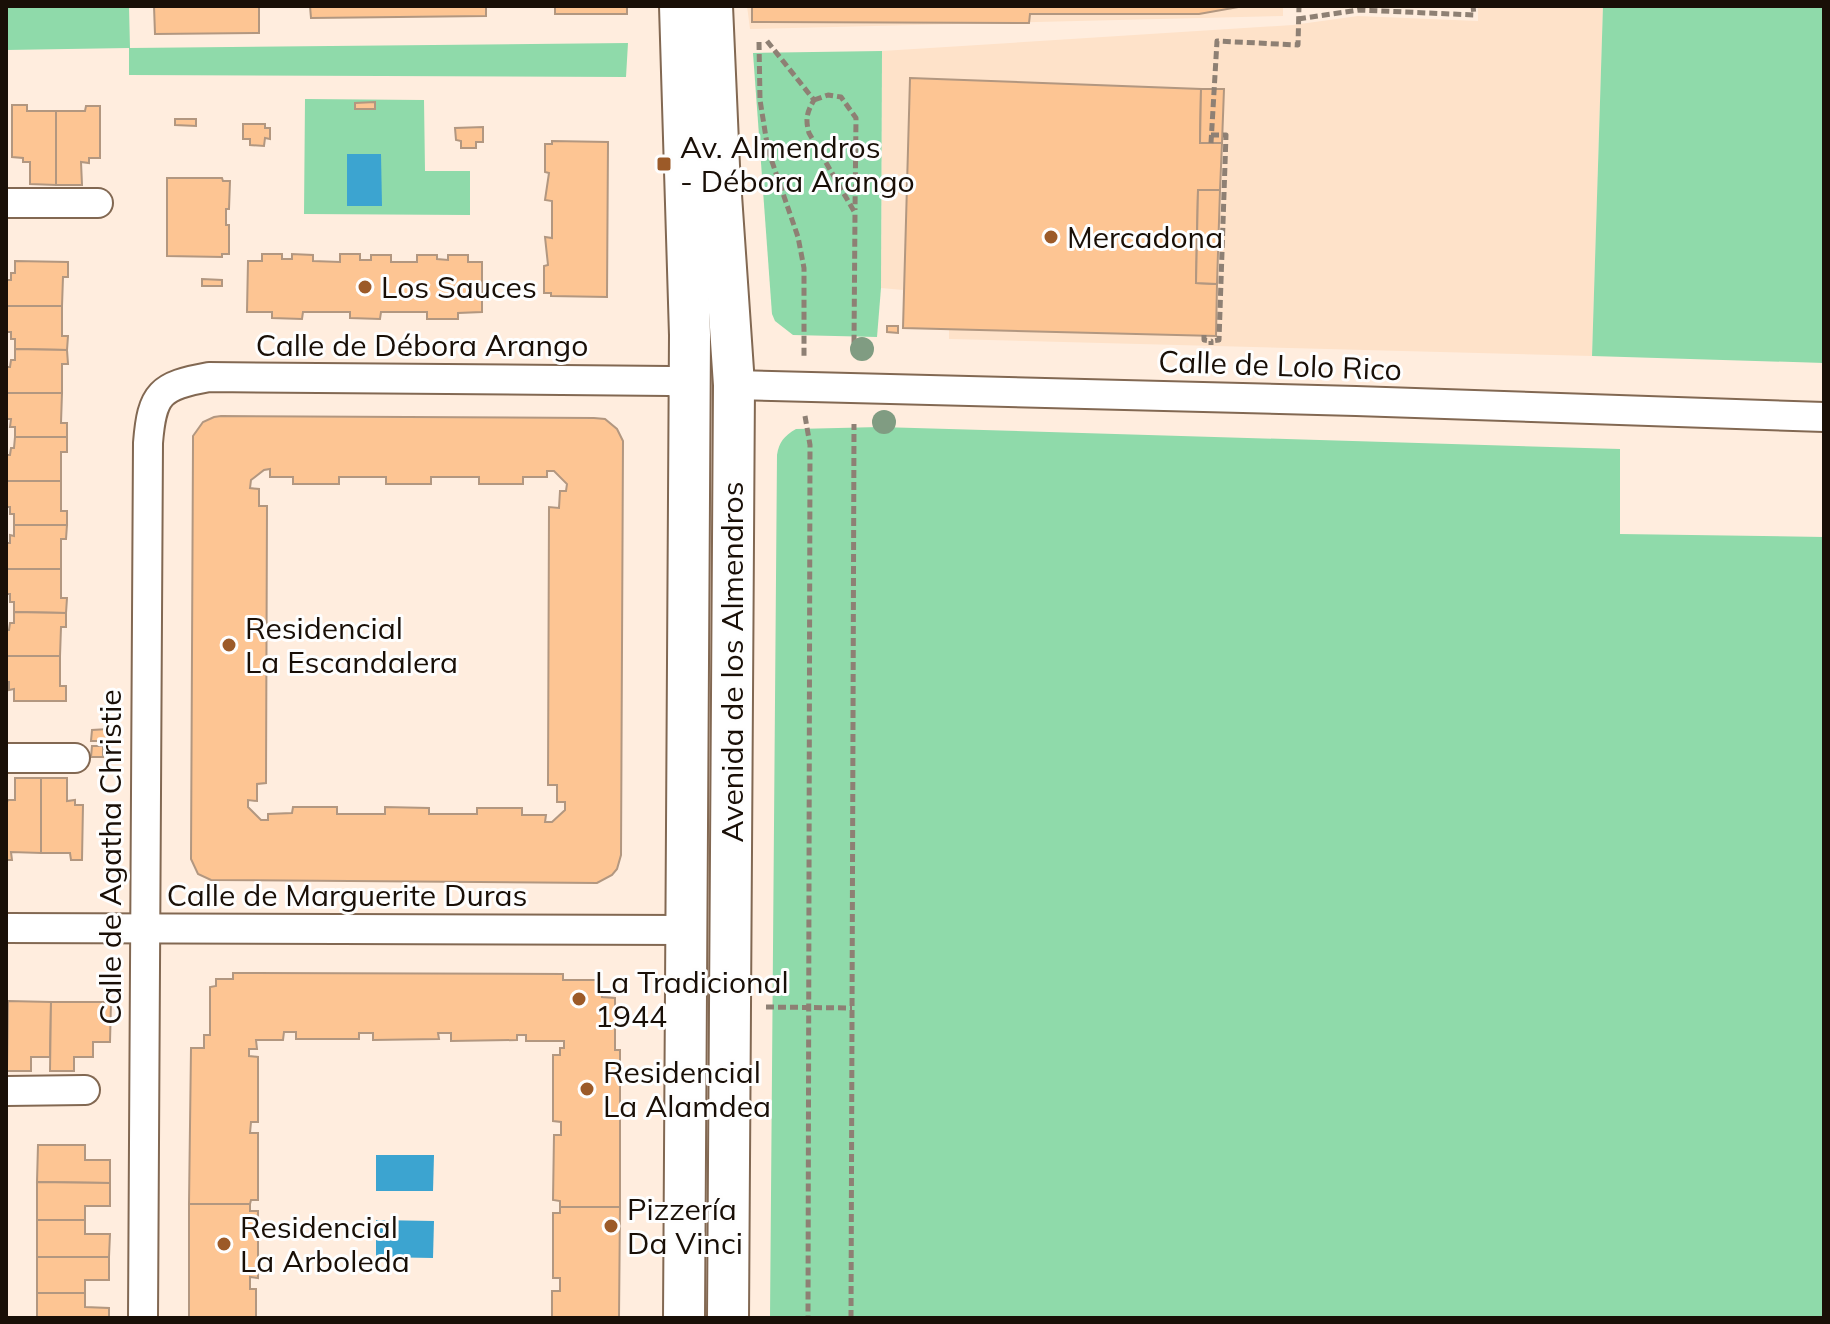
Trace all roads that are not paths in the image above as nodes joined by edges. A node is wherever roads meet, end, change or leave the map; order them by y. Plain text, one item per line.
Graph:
1 (680, 6) edge
2 (712, 6) edge
3 (6, 203) edge
4 (98, 203) dead end
5 (734, 385) junction
6 (690, 386) junction
7 (158, 397) joint
8 (1824, 417) edge
9 (6, 758) edge
10 (75, 758) dead end
11 (6, 928) edge
12 (143, 929) junction
13 (687, 930) junction
14 (85, 1090) dead end
15 (6, 1091) edge
16 (143, 1318) edge
17 (684, 1318) edge
18 (728, 1318) edge

1 - 6 street, Avenida de los Almendros
2 - 5 street, Avenida de los Almendros
3 - 4 street
5 - 8 street, Calle de Lolo Rico
5 - 18 street, Avenida de los Almendros
6 - 7 street, Calle de Débora Arango
6 - 13 street, Avenida de los Almendros
7 - 12 street, Calle de Agatha Christie
9 - 10 street
11 - 12 street, Calle de Marguerite Duras
12 - 13 street, Calle de Marguerite Duras
12 - 16 street, Calle de Agatha Christie
13 - 17 street, Avenida de los Almendros
14 - 15 street

